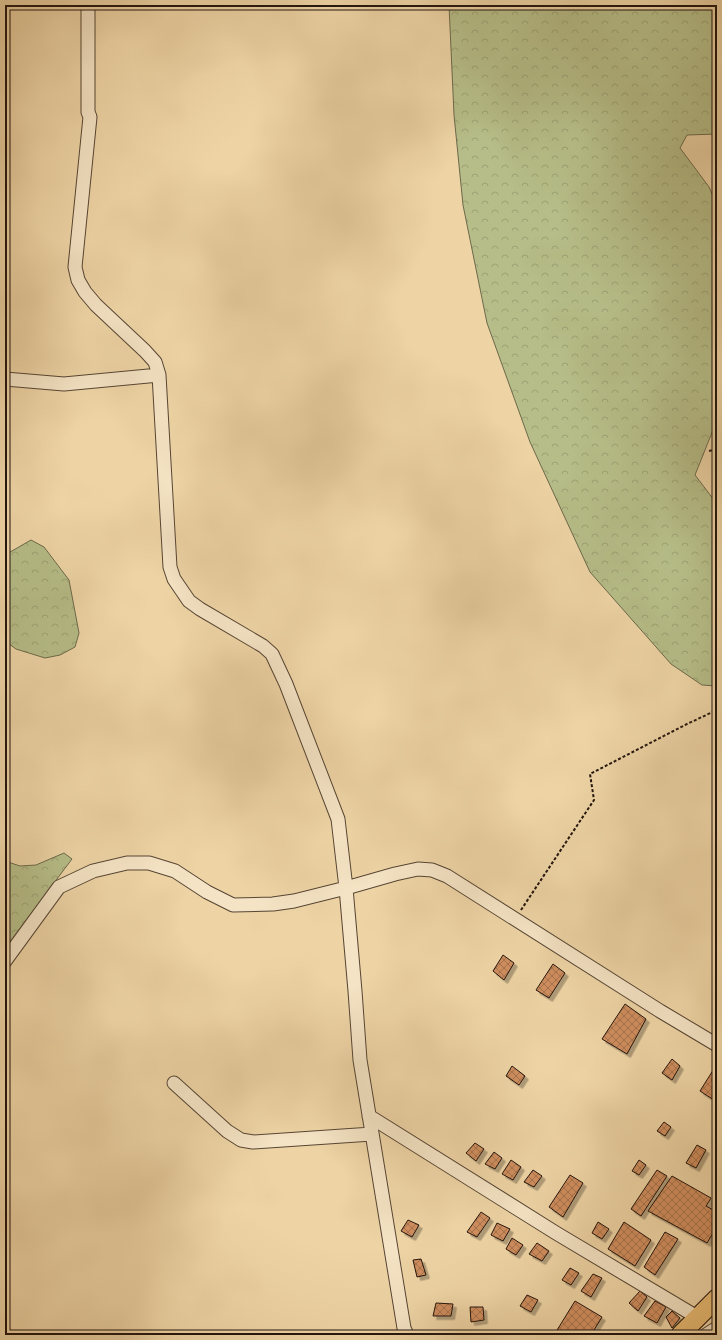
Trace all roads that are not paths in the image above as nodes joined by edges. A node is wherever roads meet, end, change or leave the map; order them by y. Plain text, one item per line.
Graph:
1 (88, 5) edge
2 (159, 375) junction
3 (5, 379) edge
4 (346, 888) junction
5 (5, 961) edge
6 (717, 1045) edge
7 (174, 1084) dead end
8 (369, 1116) junction
9 (372, 1134) junction
10 (717, 1298) edge
11 (697, 1317) junction
12 (717, 1328) edge
13 (406, 1335) edge
14 (680, 1335) edge
15 (706, 1335) edge

1 - 2 street
2 - 3 street
2 - 4 street
4 - 5 street
4 - 6 street
4 - 8 street
7 - 9 street
8 - 9 street
8 - 11 street
9 - 13 street
10 - 11 highway
11 - 14 highway
12 - 15 street

